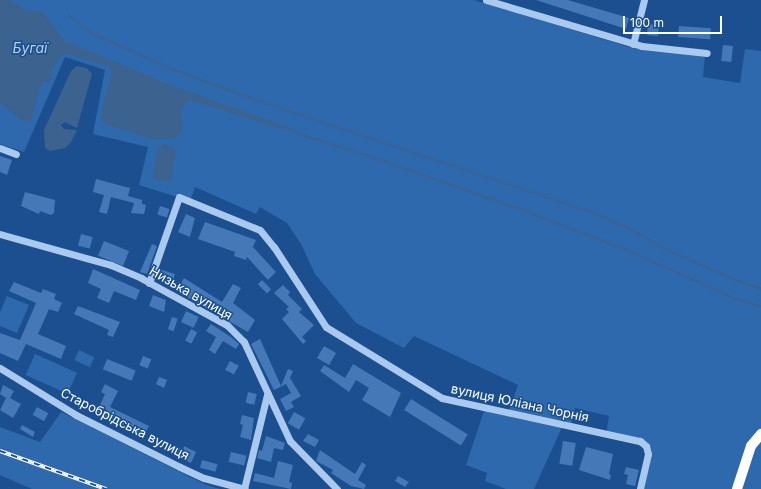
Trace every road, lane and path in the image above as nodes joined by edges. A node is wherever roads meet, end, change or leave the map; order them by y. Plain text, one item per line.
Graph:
1 (486, 0) edge
2 (644, 0) edge
3 (633, 44) junction
4 (707, 53) dead end
5 (0, 148) edge
6 (16, 154) dead end
7 (0, 234) edge
8 (149, 283) junction
9 (0, 368) edge
10 (267, 395) junction
11 (761, 434) edge
12 (245, 489) edge
13 (337, 489) edge
14 (640, 489) edge
15 (737, 489) edge

1 - 3 street
2 - 3 street
3 - 4 street
5 - 6 street
7 - 8 street, Низька вулиця
8 - 10 street, Низька вулиця
8 - 14 street, вулиця Юліана Чорнія
9 - 12 street, Старобрідська вулиця
10 - 12 street
10 - 13 street, Низька вулиця
11 - 15 highway

